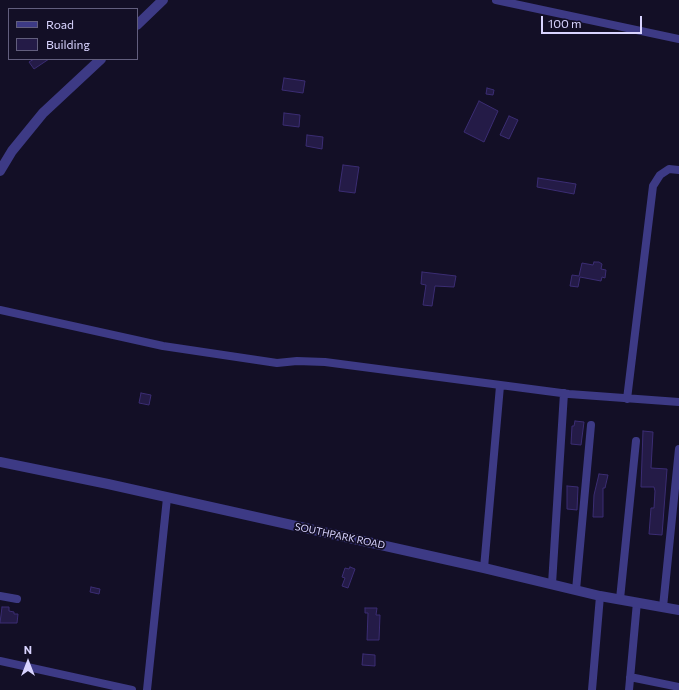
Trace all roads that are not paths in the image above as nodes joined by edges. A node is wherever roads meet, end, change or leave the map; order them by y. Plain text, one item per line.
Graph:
1 (163, 0) edge
2 (496, 0) edge
3 (138, 24) edge
4 (679, 39) edge
5 (100, 60) edge
6 (679, 170) edge
7 (0, 171) edge
8 (0, 310) edge
9 (500, 386) junction
10 (564, 394) junction
11 (627, 399) junction
12 (679, 402) edge
13 (591, 425) dead end
14 (636, 441) dead end
15 (679, 449) edge
16 (0, 462) edge
17 (167, 498) junction
18 (484, 568) junction
19 (552, 584) junction
20 (576, 590) junction
21 (0, 596) edge
22 (600, 596) junction
23 (17, 599) dead end
24 (620, 599) junction
25 (637, 602) junction
26 (664, 607) junction
27 (679, 610) edge
28 (0, 661) edge
29 (630, 676) junction
30 (679, 686) edge
31 (113, 688) edge
32 (132, 690) edge
33 (147, 690) edge
34 (592, 690) edge
35 (629, 690) edge

1 - 3 street
2 - 4 street
5 - 7 street
6 - 11 street
8 - 9 street
9 - 10 street
9 - 18 street
10 - 11 street
10 - 19 street
11 - 12 street
13 - 20 street
14 - 24 street
15 - 26 street
16 - 17 street, SOUTHPARK ROAD
17 - 18 street, SOUTHPARK ROAD
17 - 33 street
18 - 19 street, SOUTHPARK ROAD
19 - 20 street, SOUTHPARK ROAD
20 - 22 street, SOUTHPARK ROAD
21 - 23 street
22 - 24 street, SOUTHPARK ROAD
22 - 34 street
24 - 25 street, SOUTHPARK ROAD
25 - 26 street, SOUTHPARK ROAD
25 - 29 street
26 - 27 street, SOUTHPARK ROAD
28 - 31 street
29 - 30 street
29 - 35 street
31 - 32 street

